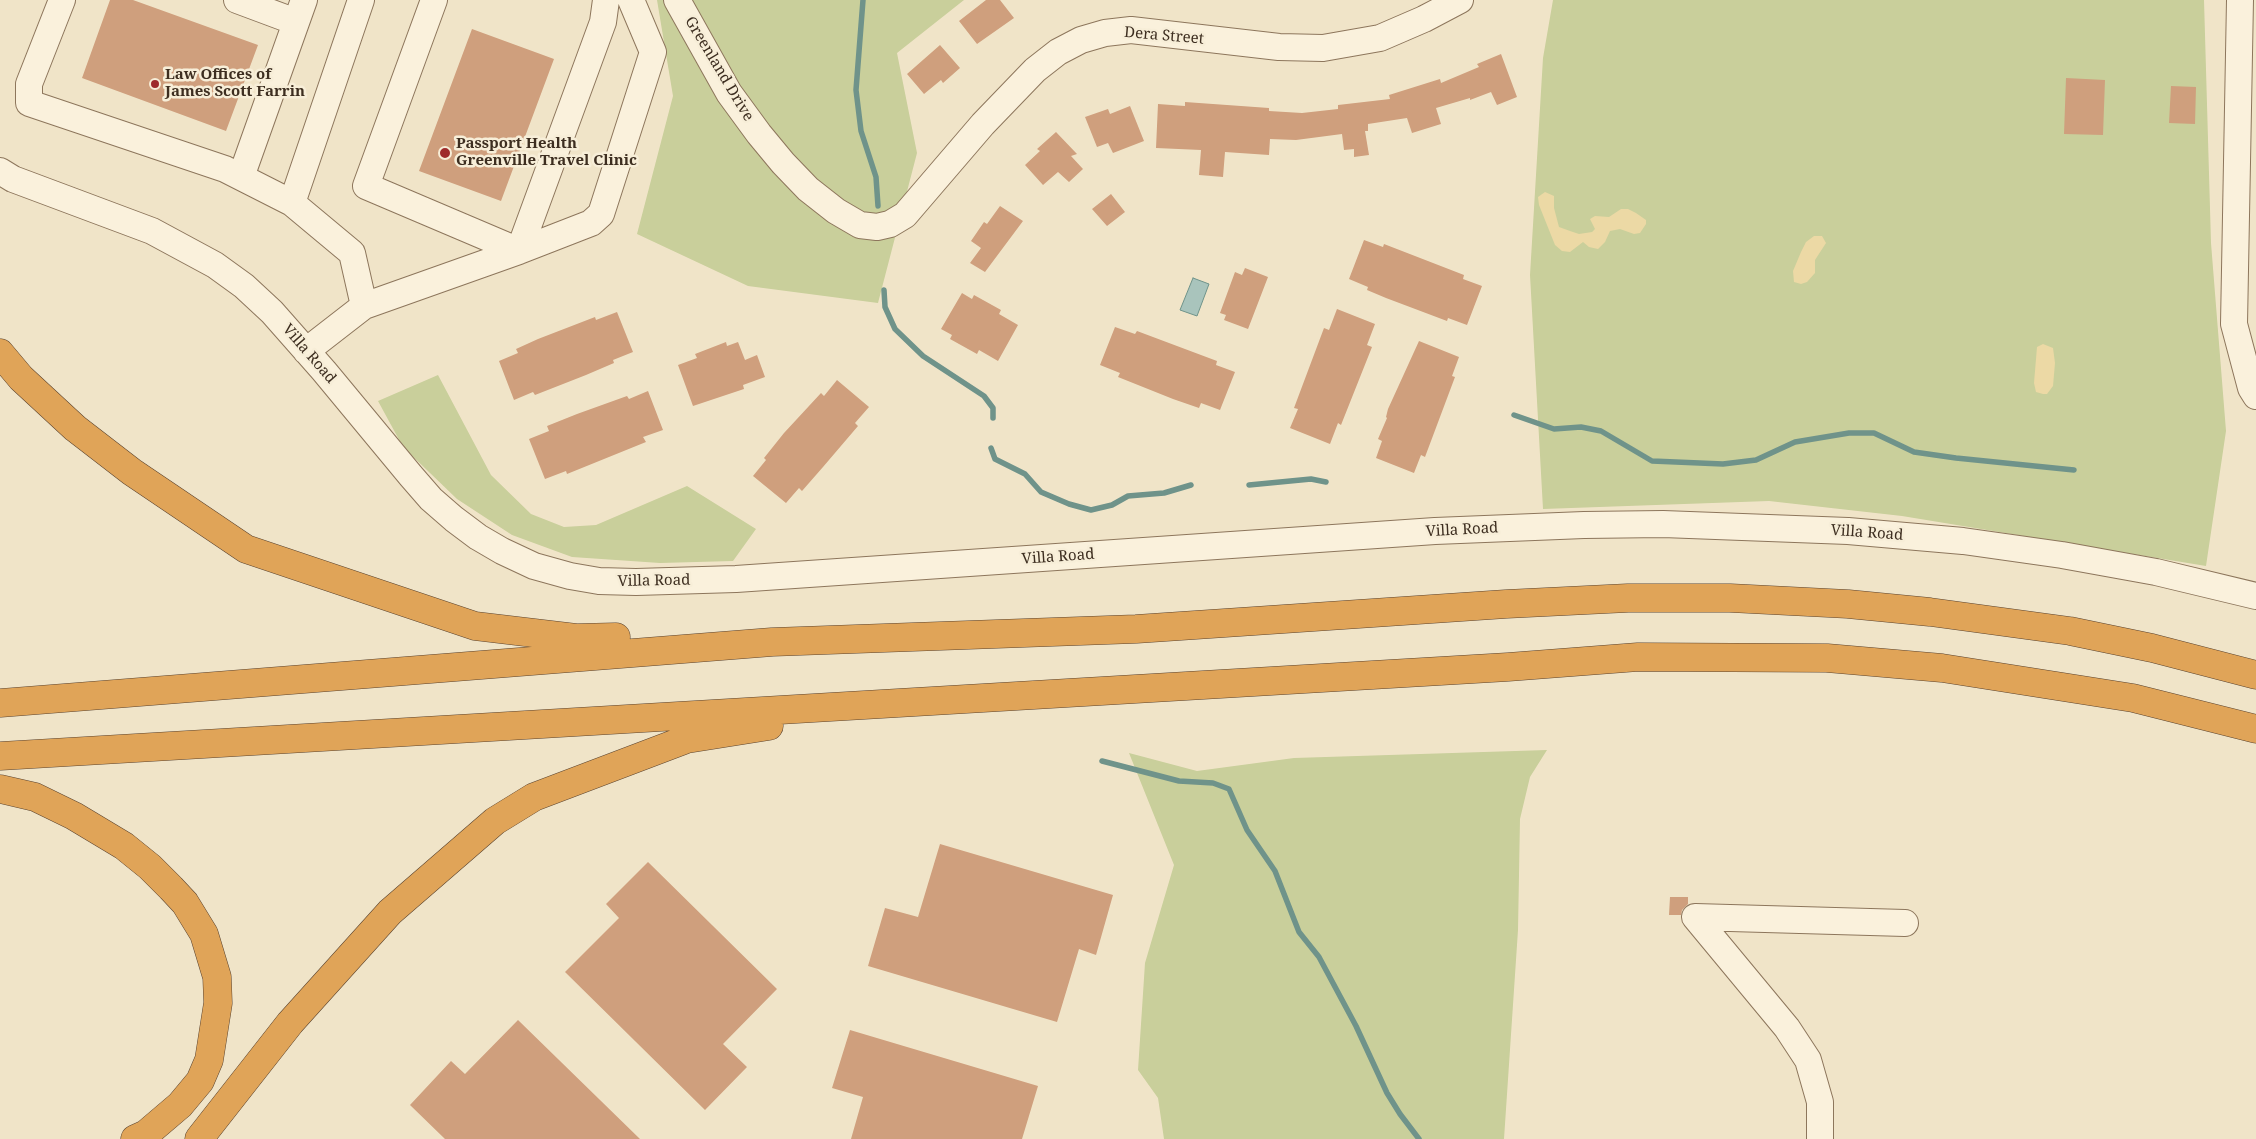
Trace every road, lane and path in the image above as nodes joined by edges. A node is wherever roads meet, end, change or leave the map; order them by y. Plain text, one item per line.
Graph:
1 (62, 0) edge
2 (238, 0) edge
3 (361, 0) edge
4 (434, 0) edge
5 (606, 0) edge
6 (631, 0) edge
7 (677, 0) edge
8 (1460, 0) edge
9 (2240, 0) edge
10 (300, 11) edge
11 (0, 171) edge
12 (241, 178) junction
13 (292, 203) junction
14 (905, 215) joint
15 (519, 251) junction
16 (364, 306) junction
17 (306, 351) junction
18 (0, 353) edge
19 (2256, 396) edge
20 (2256, 596) edge
21 (772, 642) junction
22 (2256, 675) edge
23 (918, 701) junction
24 (0, 703) edge
25 (2256, 729) edge
26 (0, 756) edge
27 (0, 789) edge
28 (1905, 923) dead end
29 (135, 1139) edge
30 (199, 1139) edge
31 (1820, 1139) edge

1 - 12 street
2 - 10 street
3 - 13 street
4 - 15 street
5 - 15 street
6 - 15 street
7 - 14 street, Greenland Drive
8 - 14 street, Dera Street
9 - 19 street
10 - 12 street
11 - 17 street, Villa Road
12 - 13 street
13 - 16 street
15 - 16 street
16 - 17 street
17 - 20 street, Villa Road
18 - 21 highway
21 - 22 highway
21 - 24 highway
23 - 25 highway
23 - 26 highway
23 - 30 highway
27 - 29 highway
28 - 31 street

